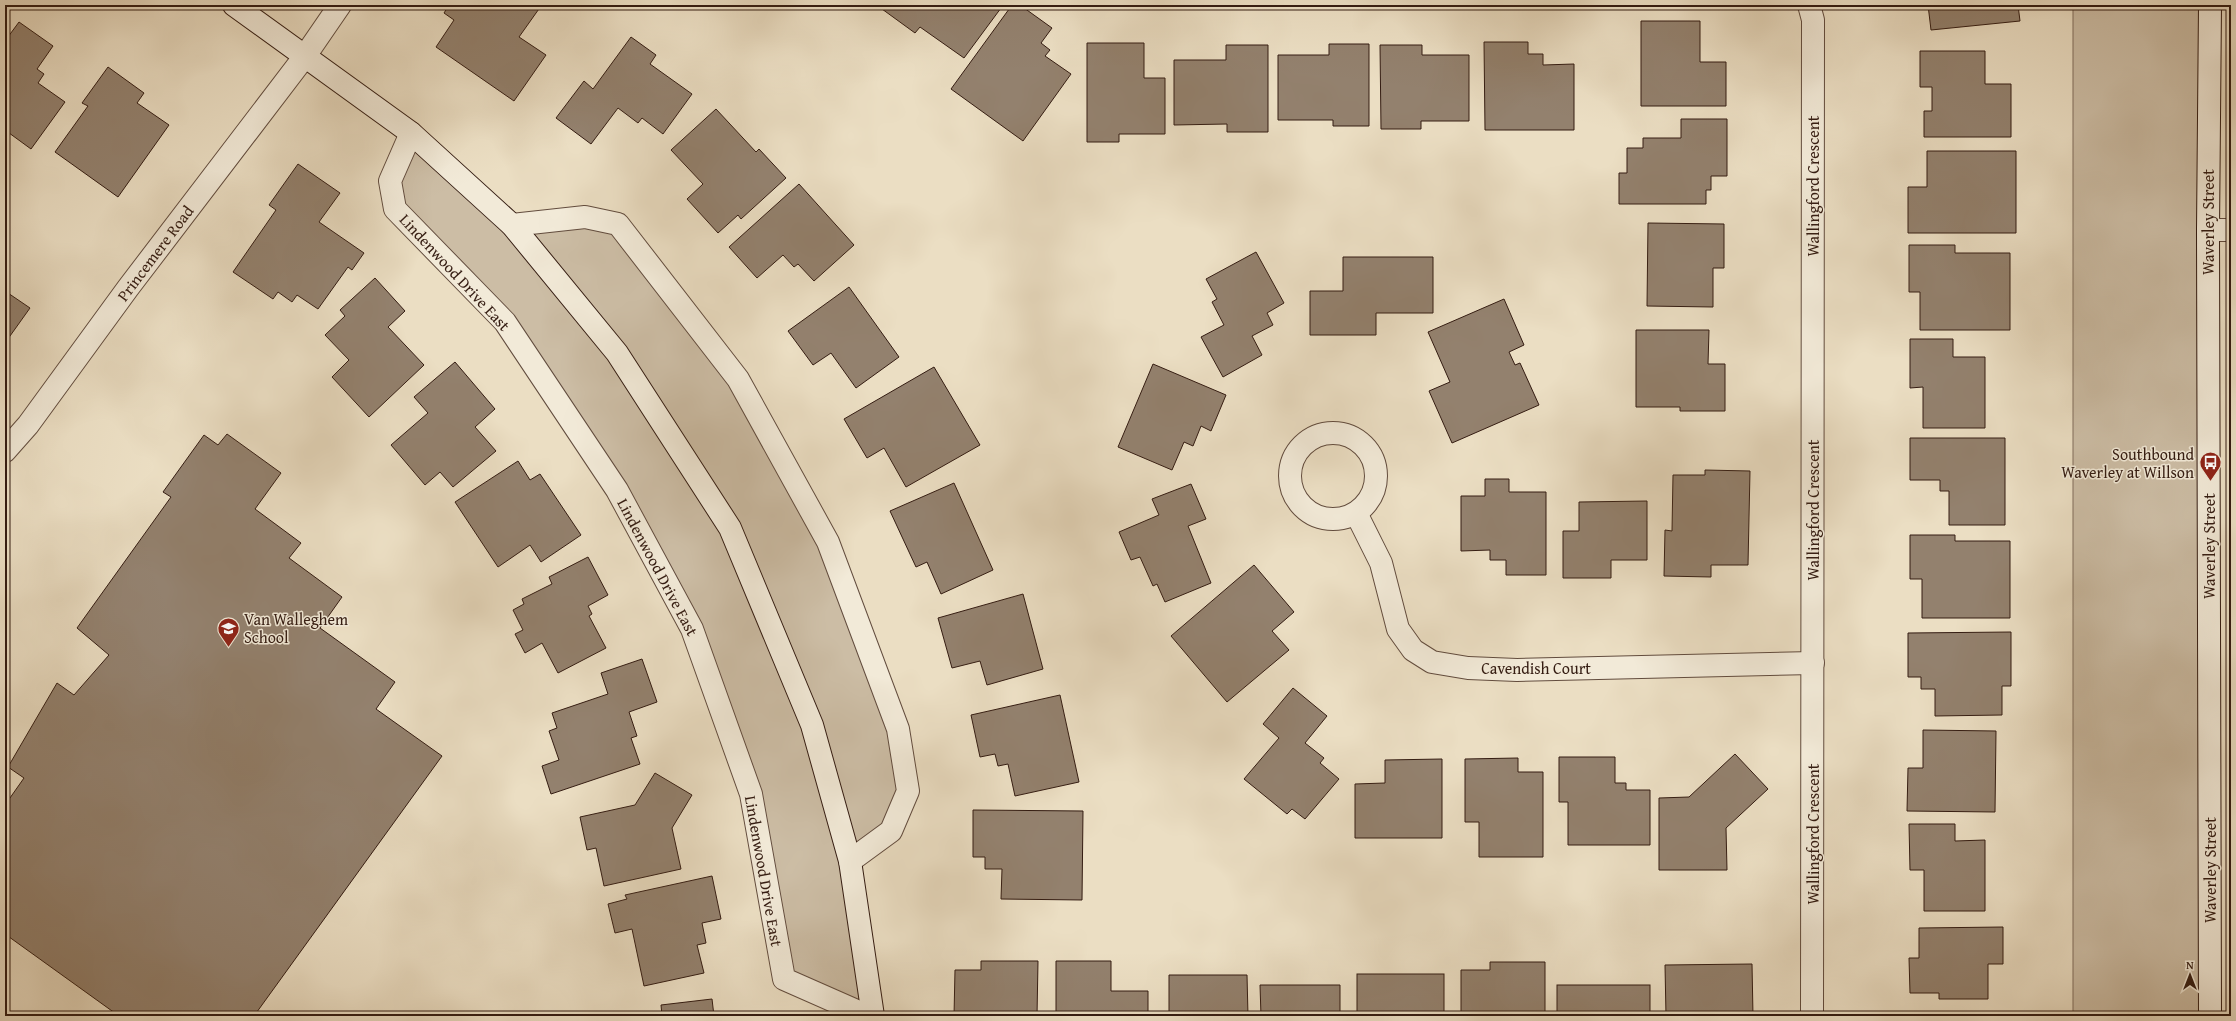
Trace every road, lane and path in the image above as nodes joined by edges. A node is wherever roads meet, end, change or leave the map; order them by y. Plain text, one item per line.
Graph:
1 (234, 5) edge
2 (340, 5) edge
3 (1809, 5) edge
4 (2210, 5) edge
5 (305, 56) junction
6 (411, 133) junction
7 (512, 225) junction
8 (2208, 230) junction
9 (2231, 230) edge
10 (5, 451) edge
11 (1356, 513) dead end
12 (1814, 663) junction
13 (850, 862) junction
14 (868, 1016) edge
15 (873, 1016) edge
16 (1812, 1016) edge
17 (2210, 1016) edge

1 - 5 street
2 - 5 street
3 - 12 street, Wallingford Crescent
4 - 8 street, Waverley Street
5 - 6 street
5 - 10 street, Princemere Road
6 - 7 street
6 - 14 street, Lindenwood Drive East
7 - 13 street
7 - 13 street
8 - 9 street
8 - 17 street, Waverley Street
11 - 12 street, Cavendish Court
12 - 16 street, Wallingford Crescent
13 - 15 street

